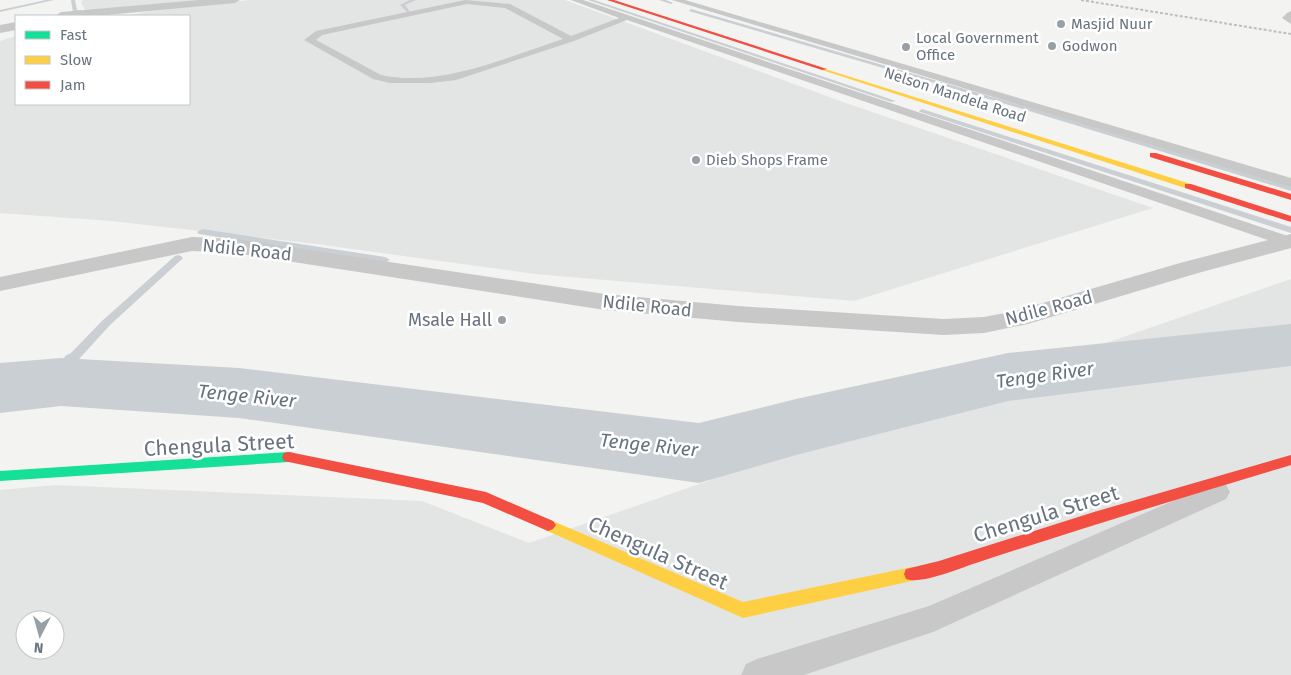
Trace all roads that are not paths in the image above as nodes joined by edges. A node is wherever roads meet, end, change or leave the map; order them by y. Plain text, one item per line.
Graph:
1 (235, 0) edge
2 (575, 0) edge
3 (609, 0) edge
4 (645, 0) edge
5 (676, 0) edge
6 (195, 2) edge
7 (67, 11) edge
8 (1291, 16) edge
9 (628, 17) junction
10 (1291, 20) edge
11 (15, 26) edge
12 (0, 29) edge
13 (571, 39) junction
14 (899, 78) dead end
15 (1138, 151) dead end
16 (1291, 183) edge
17 (1291, 197) edge
18 (1290, 236) edge
19 (0, 284) edge
20 (1285, 462) edge
21 (0, 476) edge
22 (757, 675) edge

1 - 6 street
2 - 9 lane
3 - 18 main road, Nelson Mandela Road
4 - 14 main road, Nelson Mandela Road
5 - 16 lane
6 - 7 street
8 - 10 street
9 - 13 lane
9 - 18 lane
11 - 12 street
13 - 13 lane
15 - 17 main road
18 - 19 street, Ndile Road
20 - 21 main road, Chengula Street
20 - 22 lane

